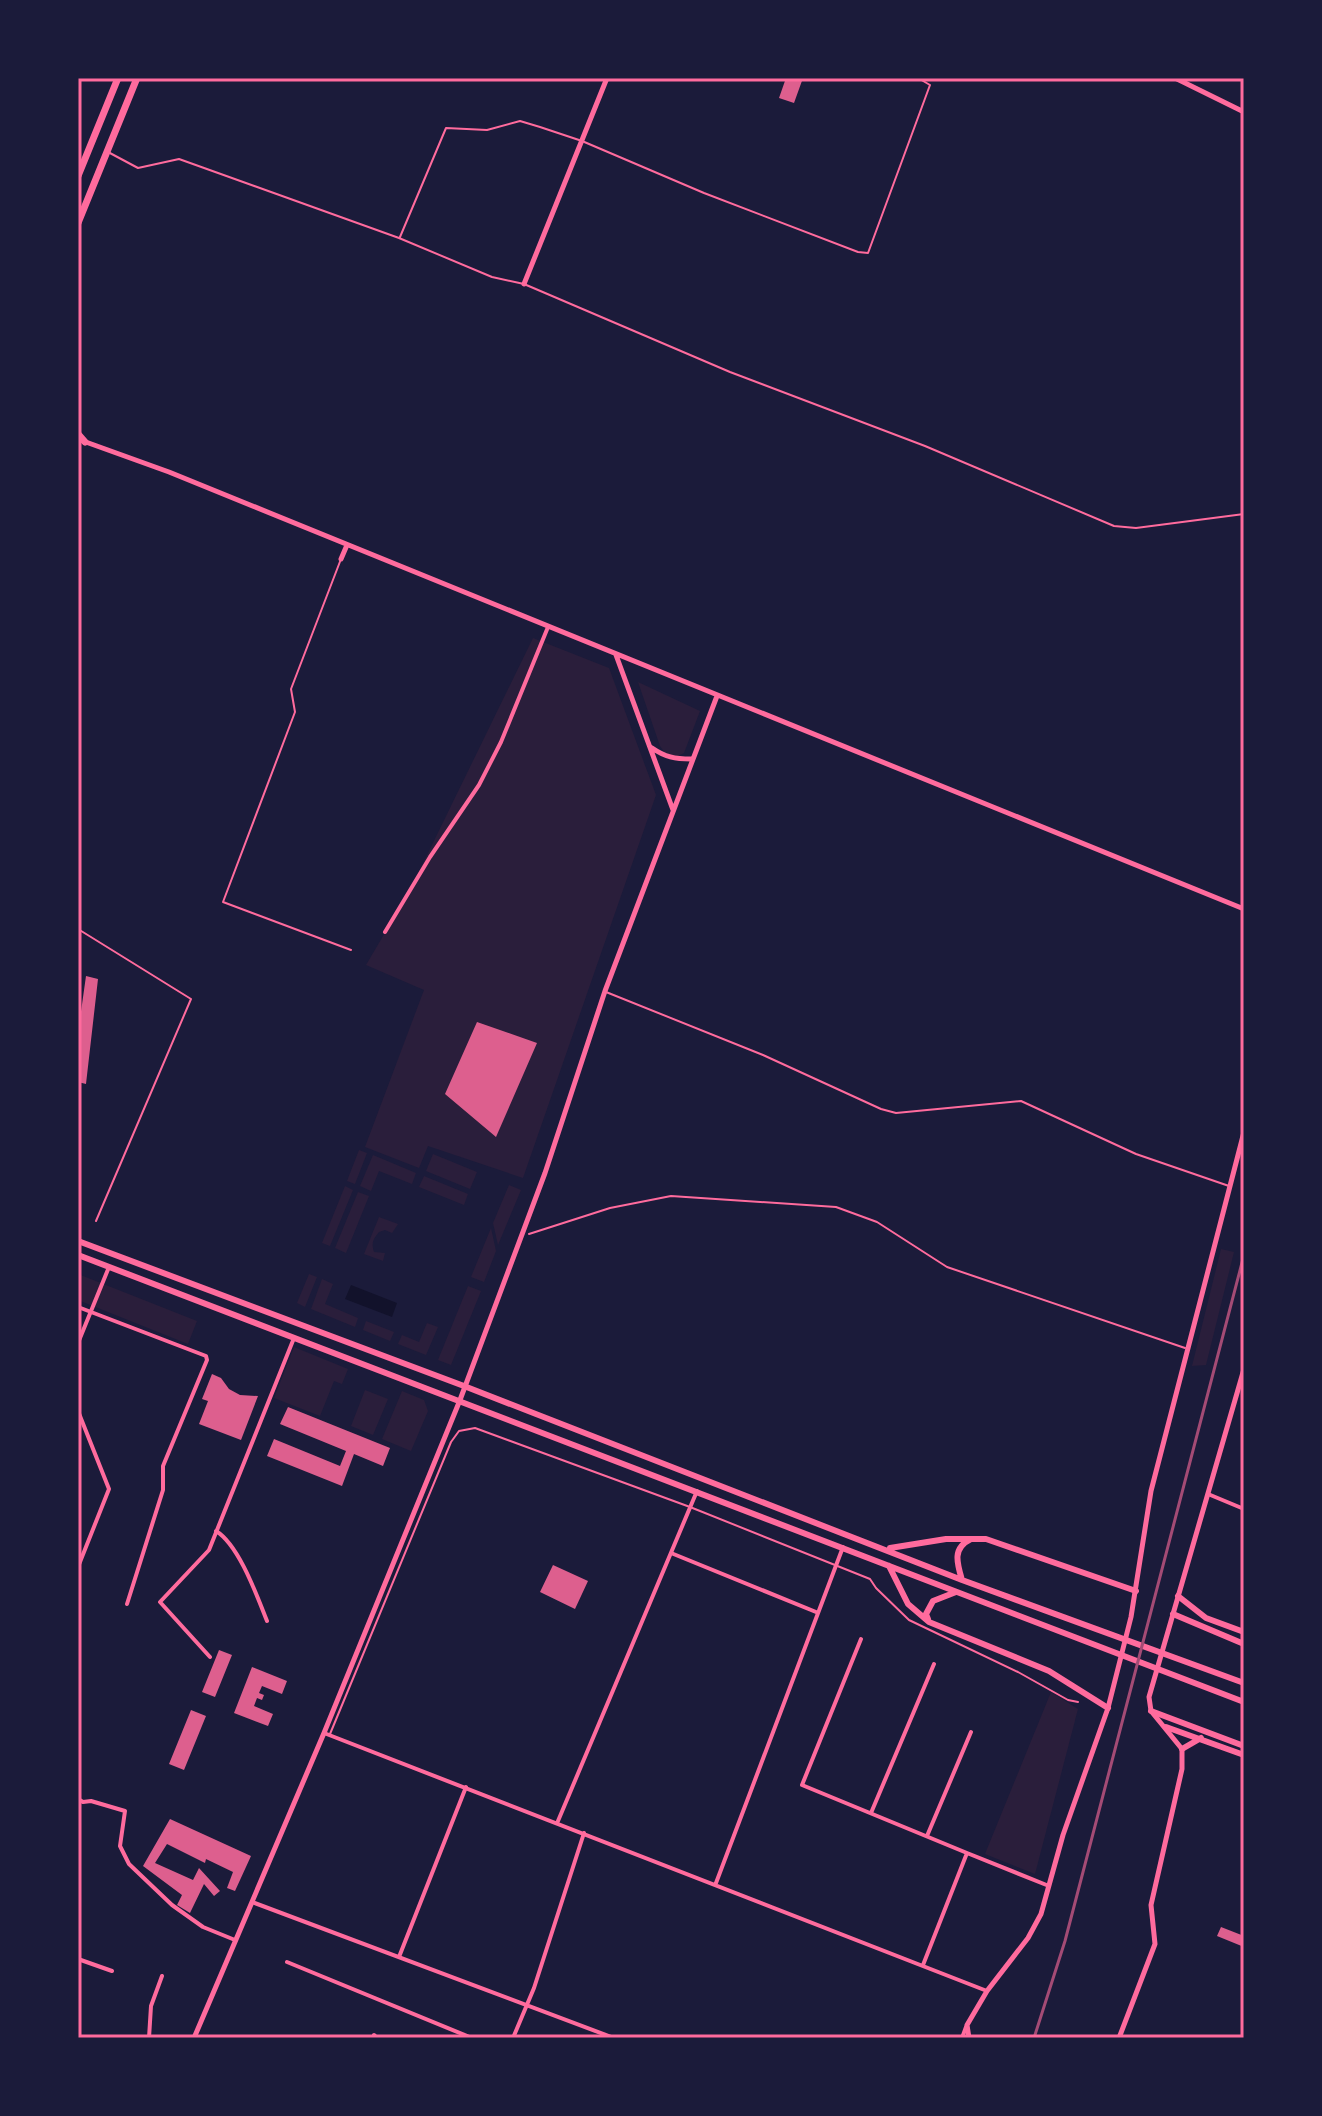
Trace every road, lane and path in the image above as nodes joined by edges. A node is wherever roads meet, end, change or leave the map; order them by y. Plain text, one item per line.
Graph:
1 (118, 78) edge
2 (137, 78) edge
3 (607, 78) edge
4 (918, 78) edge
5 (1175, 78) edge
6 (1244, 112) edge
7 (582, 141) junction
8 (106, 152) junction
9 (78, 176) edge
10 (78, 223) edge
11 (399, 238) junction
12 (524, 284) junction
13 (80, 440) edge
14 (1244, 514) edge
15 (347, 545) junction
16 (341, 559) joint
17 (548, 627) junction
18 (616, 654) junction
19 (717, 696) junction
20 (651, 747) junction
21 (691, 759) junction
22 (673, 810) junction
23 (1244, 909) edge
24 (78, 929) edge
25 (385, 932) dead end
26 (351, 950) dead end
27 (605, 991) junction
28 (1244, 1132) edge
29 (1230, 1187) junction
30 (96, 1221) dead end
31 (529, 1234) joint
32 (521, 1236) junction
33 (78, 1241) edge
34 (78, 1255) edge
35 (109, 1267) junction
36 (78, 1307) edge
37 (91, 1312) junction
38 (294, 1338) junction
39 (78, 1343) edge
40 (1186, 1348) junction
41 (1244, 1369) edge
42 (464, 1386) junction
43 (460, 1400) junction
44 (78, 1411) edge
45 (697, 1491) junction
46 (1208, 1494) junction
47 (690, 1507) junction
48 (1244, 1509) edge
49 (216, 1531) junction
50 (974, 1538) junction
51 (843, 1547) junction
52 (887, 1549) junction
53 (671, 1553) junction
54 (835, 1564) junction
55 (889, 1566) junction
56 (78, 1567) edge
57 (962, 1580) junction
58 (1136, 1591) junction
59 (957, 1592) junction
60 (1178, 1596) junction
61 (127, 1604) dead end
62 (816, 1612) junction
63 (1173, 1614) junction
64 (267, 1621) dead end
65 (929, 1622) junction
66 (1244, 1632) edge
67 (861, 1639) dead end
68 (1244, 1644) edge
69 (210, 1657) dead end
70 (934, 1664) dead end
71 (1244, 1683) edge
72 (1078, 1702) dead end
73 (1244, 1702) edge
74 (1108, 1708) junction
75 (1151, 1711) junction
76 (1166, 1727) junction
77 (971, 1732) dead end
78 (327, 1734) junction
79 (1201, 1738) junction
80 (1244, 1746) edge
81 (1182, 1749) junction
82 (1244, 1755) edge
83 (466, 1787) junction
84 (78, 1799) edge
85 (871, 1813) junction
86 (558, 1822) junction
87 (584, 1832) junction
88 (927, 1836) junction
89 (967, 1853) junction
90 (716, 1883) junction
91 (1049, 1886) junction
92 (252, 1902) junction
93 (235, 1940) junction
94 (399, 1957) junction
95 (78, 1959) edge
96 (287, 1962) dead end
97 (923, 1965) junction
98 (112, 1971) dead end
99 (162, 1976) dead end
100 (987, 1991) junction
101 (527, 2005) junction
102 (967, 2025) junction
103 (149, 2038) edge
104 (194, 2038) edge
105 (472, 2038) edge
106 (513, 2038) edge
107 (614, 2038) edge
108 (962, 2038) edge
109 (969, 2038) edge
110 (1119, 2038) edge

1 - 9 main road
2 - 8 main road
3 - 7 street
4 - 7 lane
5 - 6 street
7 - 11 lane
7 - 12 street
8 - 10 main road
8 - 11 lane
11 - 12 lane
12 - 14 lane
13 - 15 street
15 - 16 street
15 - 17 street
16 - 26 lane
17 - 18 street
17 - 25 street
18 - 19 street
18 - 20 street
19 - 21 street
19 - 23 street
20 - 21 street
20 - 22 street
21 - 22 street
22 - 27 street
24 - 30 lane
27 - 29 lane
27 - 32 street
28 - 29 street
29 - 40 street
31 - 32 street
31 - 40 lane
32 - 42 street
33 - 42 main road
34 - 35 main road
35 - 37 street
35 - 38 main road
36 - 37 street
37 - 39 street
37 - 61 street
38 - 43 main road
38 - 49 street
40 - 58 street
41 - 46 street
42 - 43 street
42 - 52 main road
43 - 45 main road
43 - 78 street
44 - 56 street
45 - 47 street
45 - 51 main road
46 - 48 street
46 - 60 street
47 - 53 street
47 - 54 lane
47 - 78 lane
49 - 64 street
49 - 69 street
50 - 52 main road
50 - 57 main road
50 - 58 main road
51 - 54 street
51 - 55 main road
52 - 57 main road
53 - 62 street
53 - 86 street
54 - 62 street
54 - 72 lane
55 - 59 main road
55 - 65 main road
57 - 71 main road
58 - 74 street
59 - 65 main road
59 - 73 main road
60 - 63 street
60 - 66 main road
62 - 90 street
63 - 68 main road
63 - 75 street
65 - 74 main road
67 - 85 street
70 - 85 street
74 - 91 street
75 - 76 street
75 - 80 main road
76 - 79 main road
76 - 81 street
77 - 88 street
78 - 83 street
78 - 92 street
79 - 81 main road
79 - 82 main road
81 - 110 street
83 - 86 street
83 - 94 street
84 - 93 street
85 - 88 street
86 - 87 street
87 - 90 street
87 - 101 street
88 - 89 street
89 - 91 street
89 - 97 street
90 - 97 street
91 - 100 street
92 - 93 street
92 - 94 street
93 - 104 street
94 - 101 street
95 - 98 street
96 - 105 street
97 - 100 street
99 - 103 street
100 - 102 street
101 - 106 street
101 - 107 street
102 - 108 street
102 - 109 street

